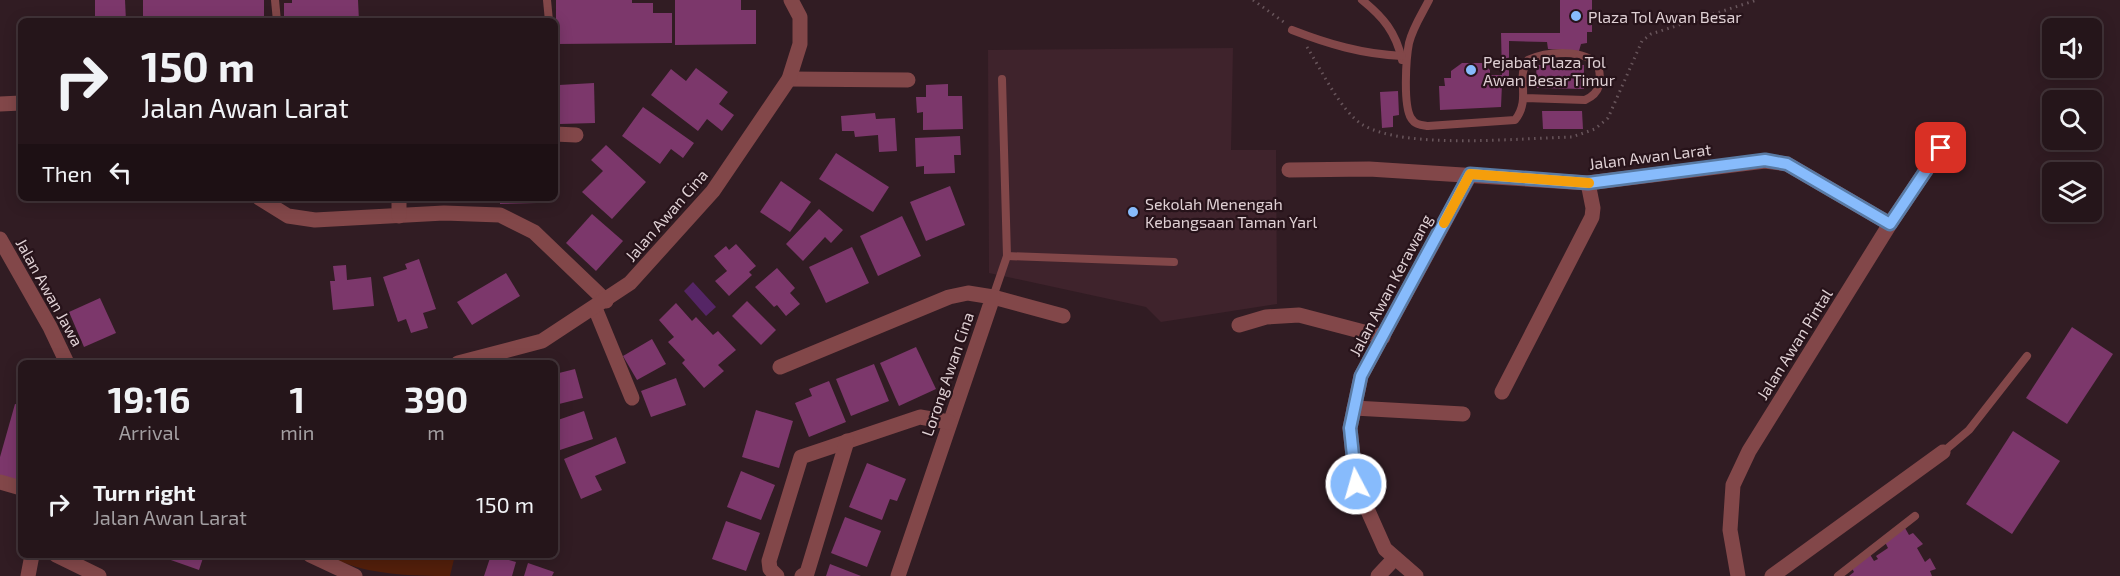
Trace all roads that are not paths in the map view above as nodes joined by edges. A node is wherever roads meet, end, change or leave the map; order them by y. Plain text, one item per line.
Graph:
1 (276, 0) edge
2 (547, 0) edge
3 (791, 0) edge
4 (1362, 0) edge
5 (1429, 0) edge
6 (277, 18) edge
7 (549, 18) edge
8 (1292, 30) road end
9 (1402, 56) junction
10 (789, 79) junction
11 (1002, 79) dead end
12 (1407, 79) junction
13 (908, 80) dead end
14 (1525, 98) junction
15 (18, 103) edge
16 (0, 104) edge
17 (558, 134) edge
18 (576, 135) dead end
19 (1941, 148) dead end
20 (1289, 170) dead end
21 (1470, 174) junction
22 (1588, 183) junction
23 (264, 201) edge
24 (399, 201) edge
25 (484, 206) edge
26 (399, 216) junction
27 (1890, 224) junction
28 (0, 239) edge
29 (1007, 256) junction
30 (1174, 262) dead end
31 (993, 297) junction
32 (601, 304) junction
33 (1063, 316) dead end
34 (1239, 325) dead end
35 (1383, 338) junction
36 (2027, 356) dead end
37 (66, 360) edge
38 (469, 360) edge
39 (780, 367) dead end
40 (1502, 392) dead end
41 (632, 398) dead end
42 (1354, 408) junction
43 (1463, 414) dead end
44 (949, 422) junction
45 (847, 441) junction
46 (1943, 452) joint
47 (0, 482) edge
48 (18, 487) edge
49 (1915, 516) dead end
50 (31, 558) edge
51 (62, 558) edge
52 (317, 558) edge
53 (1395, 558) junction
54 (28, 576) edge
55 (99, 576) edge
56 (356, 576) edge
57 (777, 576) edge
58 (802, 576) edge
59 (898, 576) edge
60 (1378, 576) edge
61 (1416, 576) edge
62 (1738, 576) edge
63 (1772, 576) edge
64 (1838, 576) edge

1 - 6 lane
2 - 7 lane
3 - 10 street, Jalan Awan Cina
4 - 9 lane
5 - 12 lane
8 - 9 lane
9 - 12 lane
10 - 13 street
10 - 32 street, Jalan Awan Cina
11 - 29 lane
12 - 14 lane
14 - 14 lane
15 - 16 street
17 - 18 street
19 - 27 street, Jalan Awan Pintal
20 - 21 street, Jalan Awan Larat
21 - 22 street, Jalan Awan Larat
21 - 35 street, Jalan Awan Kerawang
22 - 27 street, Jalan Awan Larat
22 - 40 street
23 - 26 street
24 - 26 street
25 - 26 street
25 - 32 street
27 - 62 street, Jalan Awan Pintal
28 - 37 street, Jalan Awan Jawa
29 - 30 lane
29 - 31 lane
31 - 33 street
31 - 39 street, Lorong Awan Cina
31 - 44 street, Lorong Awan Cina
32 - 38 street, Jalan Awan Cina
32 - 41 street
34 - 35 street
35 - 42 street, Jalan Awan Kerawang
36 - 46 lane
42 - 43 street
42 - 53 street, Jalan Awan Kerawang
44 - 45 street
44 - 59 street, Lorong Awan Cina
45 - 57 street
45 - 58 street
46 - 63 street
47 - 48 street
49 - 64 lane
50 - 54 street
51 - 55 street
52 - 56 street
53 - 60 street
53 - 61 street, Jalan Awan Kerawang

